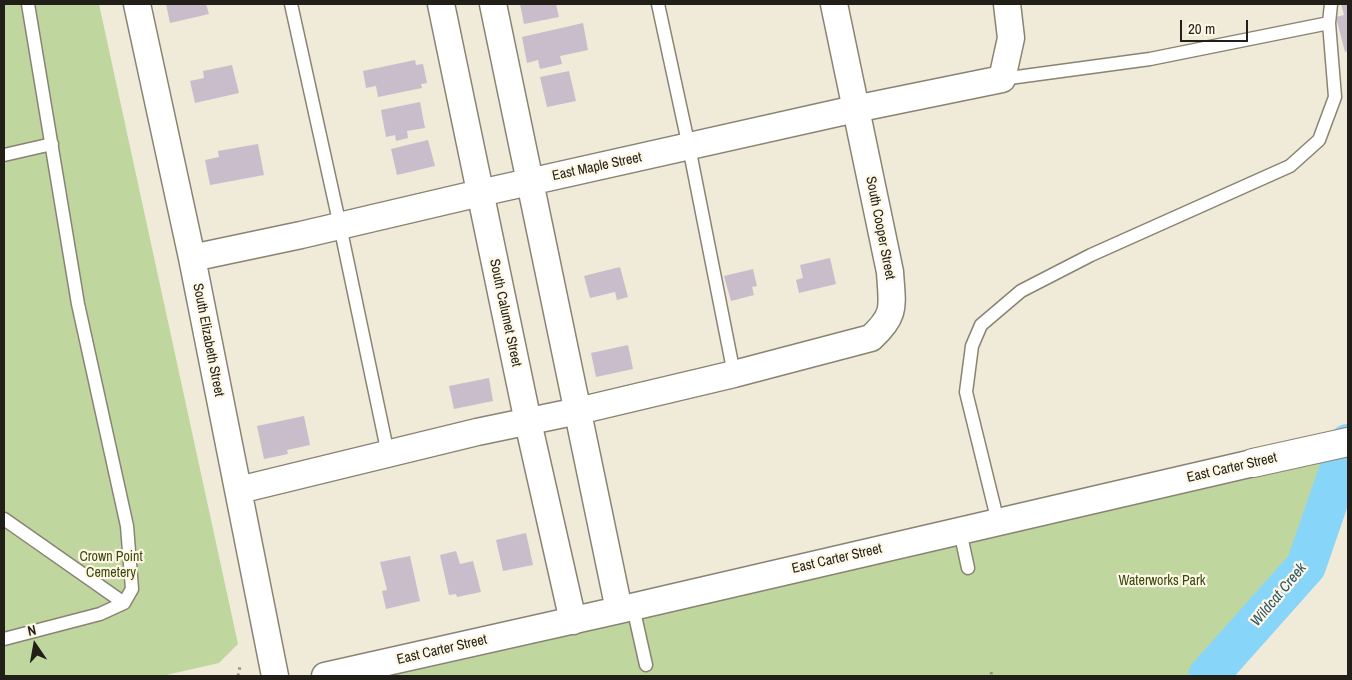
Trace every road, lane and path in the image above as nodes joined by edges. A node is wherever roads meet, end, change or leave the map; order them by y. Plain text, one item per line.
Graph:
1 (28, 4) edge
2 (137, 4) edge
3 (291, 4) edge
4 (441, 4) edge
5 (493, 4) edge
6 (658, 4) edge
7 (834, 4) edge
8 (1006, 4) edge
9 (1331, 4) edge
10 (1329, 23) junction
11 (1002, 79) junction
12 (855, 109) junction
13 (52, 144) junction
14 (689, 147) junction
15 (4, 155) edge
16 (530, 182) junction
17 (480, 193) junction
18 (340, 226) junction
19 (192, 258) junction
20 (734, 374) junction
21 (578, 411) junction
22 (528, 422) junction
23 (1348, 442) edge
24 (388, 454) junction
25 (1253, 463) joint
26 (239, 490) junction
27 (4, 519) edge
28 (998, 522) junction
29 (960, 530) junction
30 (968, 568) dead end
31 (124, 602) junction
32 (626, 609) junction
33 (572, 620) junction
34 (4, 639) edge
35 (646, 665) dead end
36 (240, 666) dead end
37 (238, 676) edge
38 (275, 676) edge
39 (326, 676) edge

1 - 13 lane
2 - 19 street, South Elizabeth Street
3 - 18 lane
4 - 17 street, South Calumet Street
5 - 16 street
6 - 14 lane
7 - 12 street, South Cooper Street
8 - 11 street
9 - 10 lane
10 - 11 lane
10 - 28 lane
11 - 12 street, East Maple Street
12 - 14 street, East Maple Street
12 - 20 street, South Cooper Street
13 - 15 lane
13 - 31 lane
14 - 16 street, East Maple Street
14 - 20 lane
16 - 17 street, East Maple Street
16 - 21 street
17 - 18 street, East Maple Street
17 - 22 street, South Calumet Street
18 - 19 street, East Maple Street
18 - 24 lane
19 - 26 street, South Elizabeth Street
20 - 21 street, South Cooper Street
21 - 22 street, South Cooper Street
21 - 32 street
22 - 24 street, South Cooper Street
22 - 33 street, South Calumet Street
23 - 25 street, East Carter Street
24 - 26 street, South Cooper Street
25 - 28 street, East Carter Street
26 - 38 street, South Elizabeth Street
27 - 31 lane
28 - 29 street, East Carter Street
29 - 30 lane
29 - 32 street, East Carter Street
31 - 34 lane
32 - 33 street, East Carter Street
32 - 35 lane
33 - 39 street, East Carter Street
36 - 37 path

